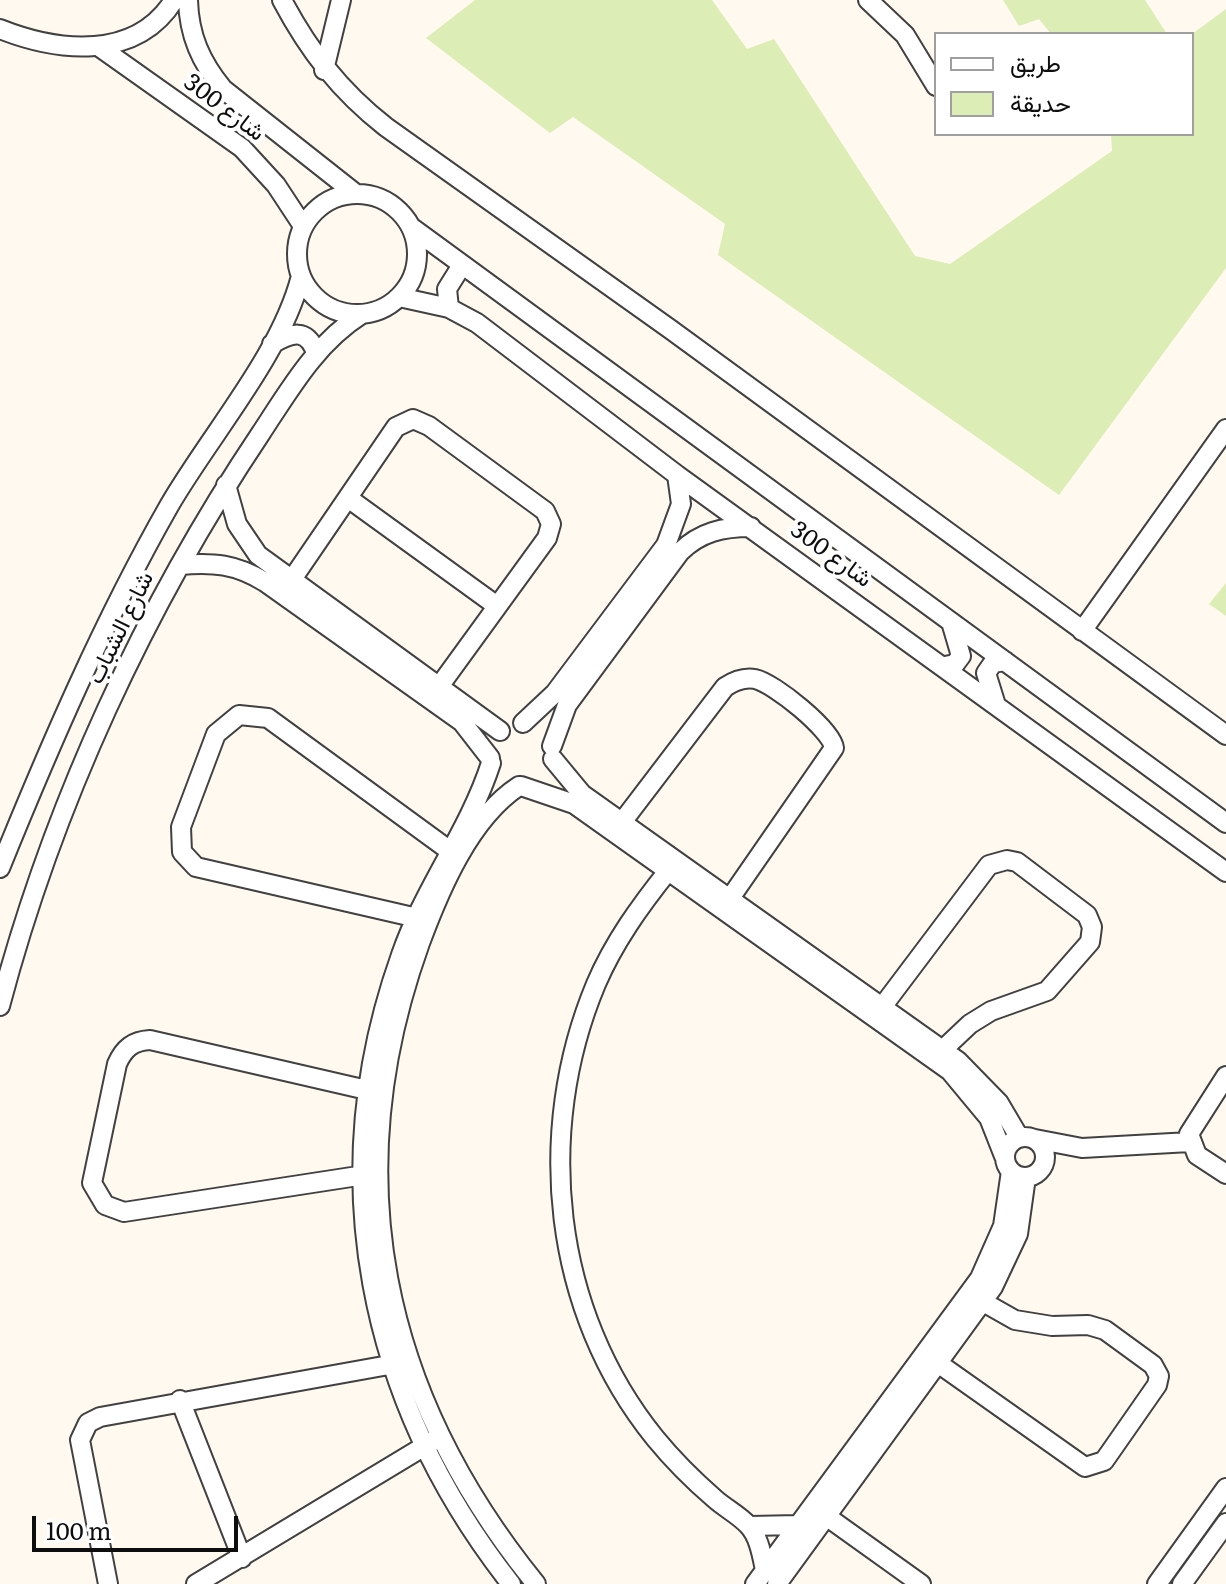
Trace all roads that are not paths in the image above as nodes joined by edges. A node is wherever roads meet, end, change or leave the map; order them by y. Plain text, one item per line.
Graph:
1 (174, 0) edge
2 (188, 0) edge
3 (282, 0) edge
4 (341, 0) edge
5 (868, 0) edge
6 (0, 29) edge
7 (98, 46) junction
8 (324, 70) junction
9 (934, 83) edge
10 (356, 194) junction
11 (303, 226) junction
12 (411, 227) junction
13 (462, 265) junction
14 (301, 276) junction
15 (399, 297) junction
16 (449, 308) junction
17 (362, 314) junction
18 (271, 344) junction
19 (316, 353) junction
20 (1226, 429) edge
21 (677, 475) junction
22 (226, 485) junction
23 (348, 498) junction
24 (679, 519) junction
25 (751, 527) junction
26 (700, 536) junction
27 (180, 565) junction
28 (287, 587) junction
29 (497, 606) junction
30 (951, 622) junction
31 (1082, 631) junction
32 (1005, 661) junction
33 (945, 666) junction
34 (434, 693) junction
35 (995, 702) junction
36 (523, 723) junction
37 (500, 731) junction
38 (1226, 735) edge
39 (553, 752) junction
40 (490, 761) junction
41 (520, 786) junction
42 (1226, 823) edge
43 (618, 827) junction
44 (455, 854) junction
45 (0, 868) edge
46 (668, 871) junction
47 (1226, 872) edge
48 (726, 904) junction
49 (422, 919) junction
50 (4, 979) edge
51 (0, 1006) edge
52 (878, 1012) junction
53 (938, 1054) junction
54 (1226, 1076) edge
55 (375, 1092) junction
56 (1027, 1138) junction
57 (1190, 1142) junction
58 (1082, 1148) junction
59 (1020, 1169) junction
60 (1226, 1174) edge
61 (370, 1175) junction
62 (976, 1298) junction
63 (932, 1359) junction
64 (399, 1363) junction
65 (180, 1400) junction
66 (431, 1442) junction
67 (1226, 1488) edge
68 (819, 1511) junction
69 (1226, 1523) edge
70 (798, 1525) junction
71 (750, 1526) junction
72 (242, 1558) junction
73 (766, 1579) edge
74 (108, 1584) edge
75 (196, 1584) edge
76 (511, 1584) edge
77 (536, 1584) edge
78 (921, 1584) edge
79 (1157, 1584) edge
80 (1182, 1584) edge

1 - 7 street
2 - 10 street, شارع 300
3 - 8 street
4 - 8 street
5 - 9 street
6 - 7 street
7 - 11 street, شارع 300
8 - 31 street
10 - 11 street
10 - 12 street
11 - 14 street
12 - 13 street, شارع 300
12 - 15 street
13 - 16 street
13 - 30 street, شارع 300
14 - 17 street
14 - 18 street, شارع الشباب
15 - 16 street, شارع 300
15 - 17 street
16 - 21 street, شارع 300
17 - 19 street, شارع الشباب
18 - 19 street
18 - 45 street, شارع الشباب
19 - 22 street, شارع الشباب
20 - 31 street
21 - 24 street
21 - 25 street, شارع 300
22 - 27 street, شارع الشباب
22 - 28 street
23 - 28 street
23 - 29 street
23 - 29 street
24 - 26 street
24 - 36 street
25 - 26 street
25 - 33 street, شارع 300
26 - 39 street
27 - 28 street
27 - 50 street, شارع الشباب
28 - 34 street
29 - 34 street
30 - 32 street, شارع 300
30 - 33 street
31 - 38 street
32 - 35 street
32 - 42 street, شارع 300
33 - 35 street, شارع 300
34 - 37 street
34 - 40 street
35 - 47 street, شارع 300
36 - 37 street
36 - 39 street
37 - 40 street
39 - 41 street
39 - 43 street
40 - 41 street
40 - 44 street
41 - 43 street
41 - 44 street
43 - 46 street
43 - 48 street
43 - 48 street
44 - 49 street
44 - 49 street
46 - 48 street
46 - 71 street
48 - 52 street
49 - 55 street
50 - 51 street, شارع الشباب
52 - 53 street
52 - 53 street
53 - 56 street
53 - 59 street
54 - 57 street
55 - 61 street
55 - 61 street
56 - 58 street
56 - 59 street
56 - 59 street
57 - 58 street
57 - 60 street
58 - 59 street
59 - 62 street
61 - 64 street
62 - 63 street
62 - 63 street
63 - 68 street
64 - 65 street
64 - 66 street
65 - 72 street
65 - 74 street
66 - 72 street
66 - 76 street
66 - 77 street
67 - 79 street
68 - 70 street
68 - 73 street
68 - 78 street
69 - 80 street
70 - 71 street
70 - 73 street
71 - 73 street
72 - 75 street

